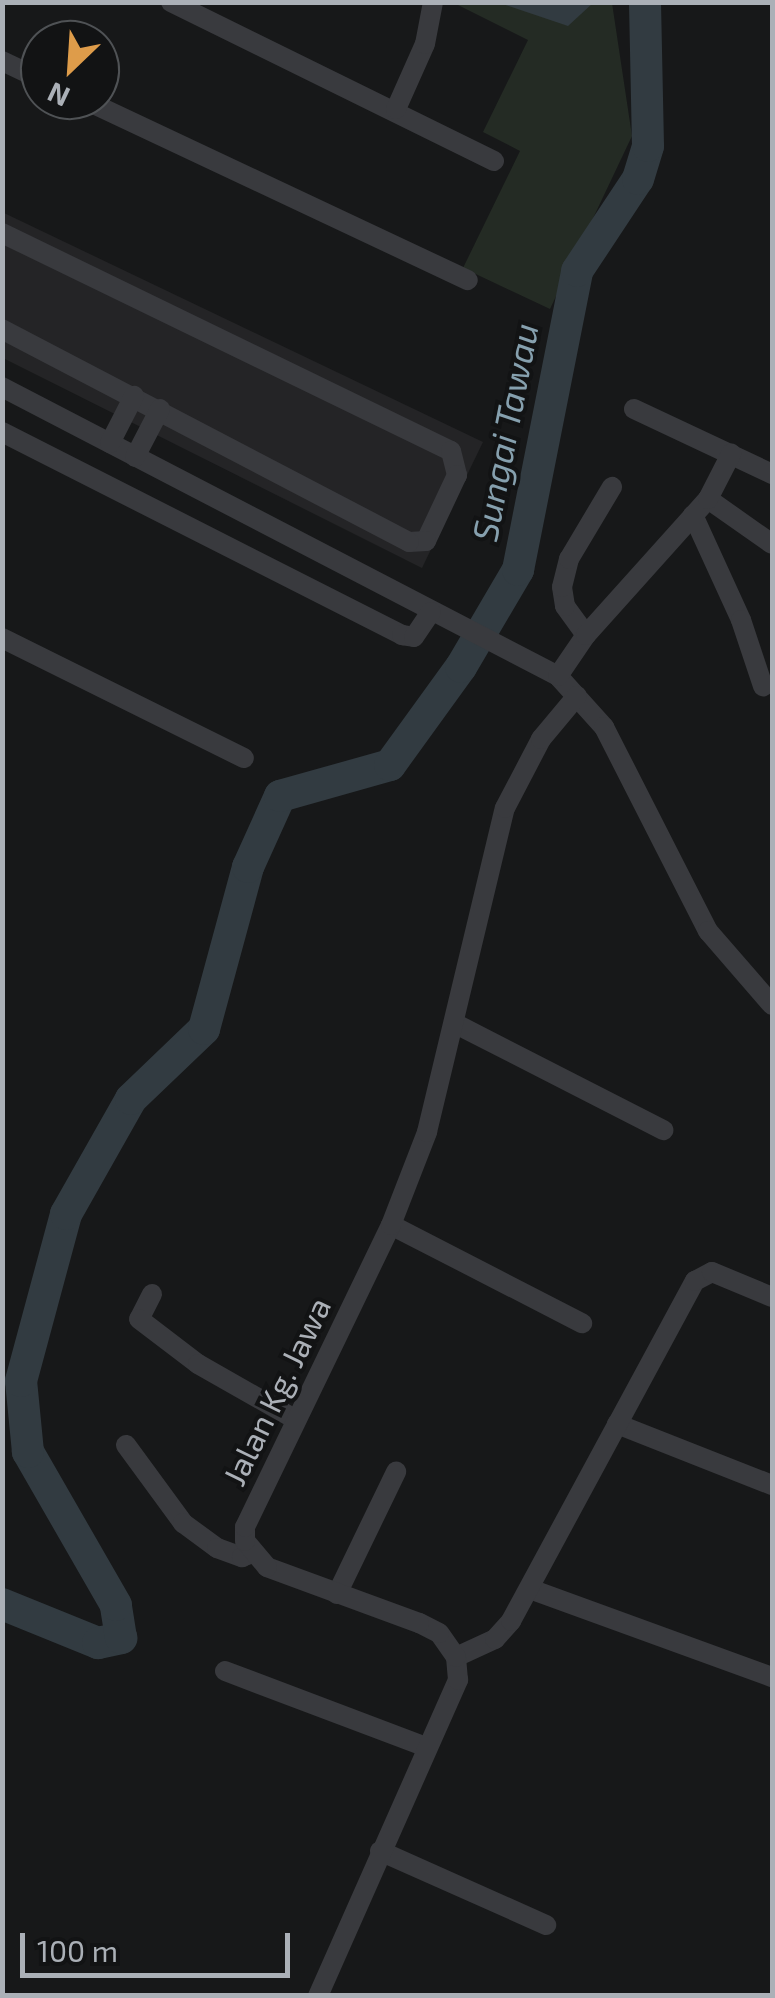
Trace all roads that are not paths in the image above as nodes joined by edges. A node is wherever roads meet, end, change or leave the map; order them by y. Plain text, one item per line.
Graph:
1 (172, 2) edge
2 (433, 2) edge
3 (396, 109) junction
4 (120, 116) edge
5 (494, 161) dead end
6 (2, 232) edge
7 (468, 280) dead end
8 (2, 329) edge
9 (2, 387) edge
10 (134, 396) junction
11 (160, 409) junction
12 (634, 409) dead end
13 (2, 432) edge
14 (110, 443) junction
15 (731, 454) junction
16 (136, 457) junction
17 (772, 474) edge
18 (612, 488) dead end
19 (708, 499) junction
20 (239, 510) junction
21 (693, 515) junction
22 (222, 544) junction
23 (772, 544) edge
24 (430, 612) junction
25 (586, 635) junction
26 (2, 638) edge
27 (558, 676) junction
28 (763, 686) dead end
29 (578, 696) junction
30 (244, 758) dead end
31 (772, 1006) edge
32 (456, 1024) junction
33 (663, 1130) dead end
34 (391, 1225) junction
35 (152, 1294) dead end
36 (772, 1297) edge
37 (582, 1324) dead end
38 (295, 1419) junction
39 (617, 1424) junction
40 (126, 1445) dead end
41 (396, 1472) dead end
42 (772, 1485) edge
43 (252, 1553) junction
44 (530, 1589) junction
45 (338, 1594) junction
46 (456, 1657) junction
47 (225, 1671) dead end
48 (772, 1678) edge
49 (426, 1747) junction
50 (380, 1851) junction
51 (546, 1925) dead end
52 (318, 1996) edge

1 - 3 street
2 - 3 street
3 - 5 street
4 - 7 street
6 - 11 street
8 - 10 street
9 - 14 street
10 - 11 street
10 - 14 street
11 - 16 street
12 - 15 street
13 - 22 street
14 - 16 street
15 - 17 street
15 - 19 street
16 - 20 street
18 - 25 street
19 - 21 street
19 - 23 street
20 - 22 street
20 - 24 street
21 - 25 street
21 - 28 street
22 - 24 street
24 - 27 street
25 - 27 street
26 - 30 street
27 - 29 street
29 - 31 street
29 - 32 street, Jalan Kg. Jawa
32 - 33 street
32 - 34 street, Jalan Kg. Jawa
34 - 37 street
34 - 38 street, Jalan Kg. Jawa
35 - 38 street
36 - 39 street
38 - 43 street, Jalan Kg. Jawa
39 - 42 street
39 - 44 street
40 - 43 street
41 - 45 street
43 - 45 street
44 - 46 street
44 - 48 street
45 - 46 street
46 - 49 street
47 - 49 street
49 - 50 street
50 - 51 street
50 - 52 street

